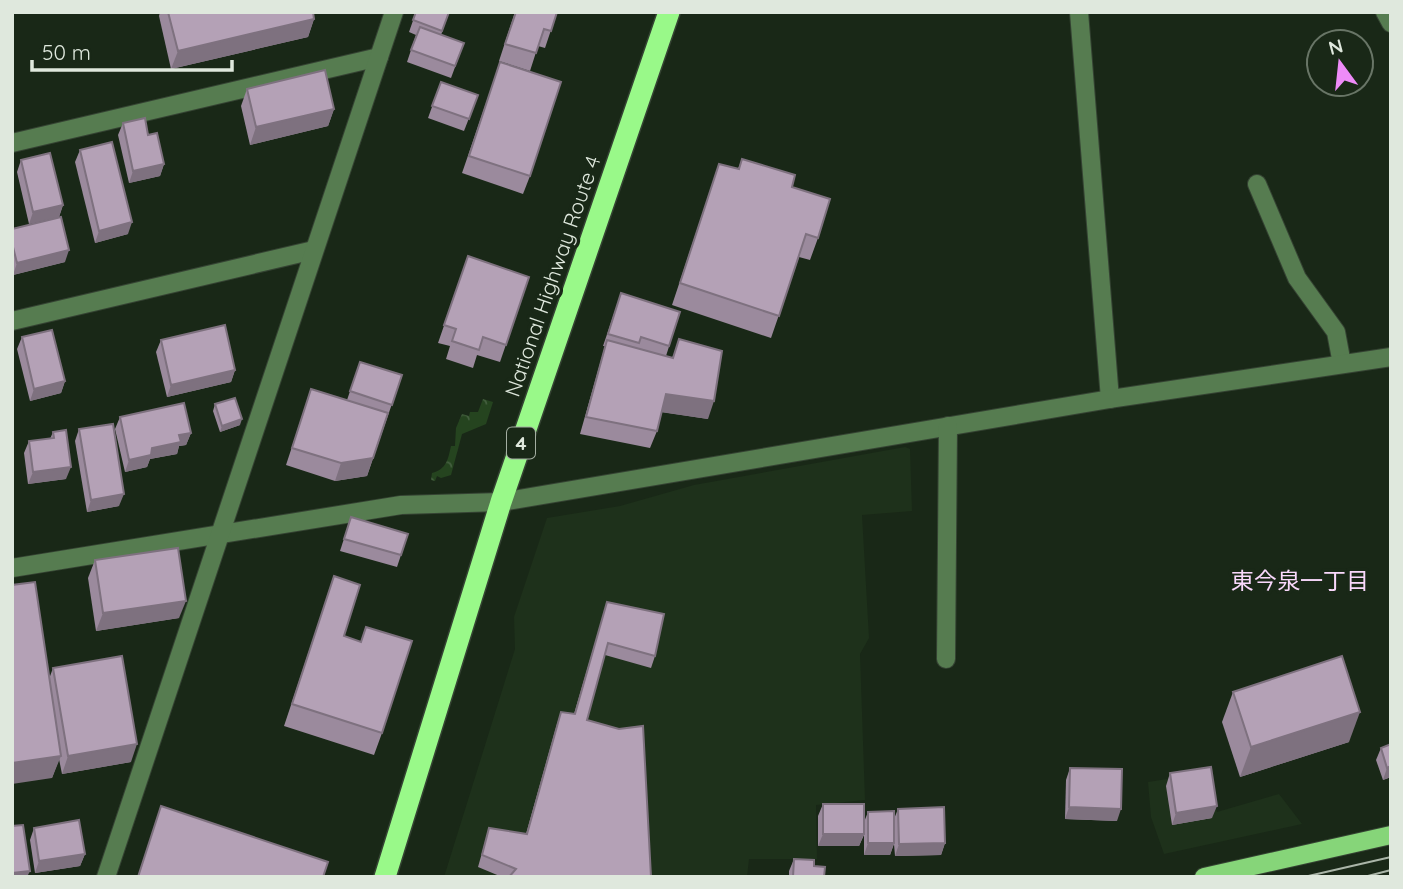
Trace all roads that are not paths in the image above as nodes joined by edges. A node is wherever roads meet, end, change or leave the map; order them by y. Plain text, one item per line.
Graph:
1 (394, 12) edge
2 (669, 12) edge
3 (1079, 12) edge
4 (1385, 12) edge
5 (1391, 23) edge
6 (379, 57) junction
7 (12, 143) edge
8 (1257, 184) dead end
9 (314, 250) junction
10 (12, 321) edge
11 (1391, 357) edge
12 (1342, 364) junction
13 (1110, 398) junction
14 (948, 426) junction
15 (501, 502) junction
16 (219, 535) junction
17 (12, 568) edge
18 (946, 659) dead end
19 (1391, 835) edge
20 (106, 877) edge
21 (385, 877) edge
22 (1204, 877) edge

1 - 6 street
2 - 15 highway, National Highway Route 4 / 4
3 - 13 street
4 - 5 street
6 - 7 street
6 - 9 street
8 - 12 street
9 - 10 street
9 - 16 street
11 - 12 street
12 - 13 street
13 - 14 street
14 - 15 street
14 - 18 street
15 - 16 street
15 - 21 highway, National Highway Route 4 / 4
16 - 17 street
16 - 20 street
19 - 22 main road

